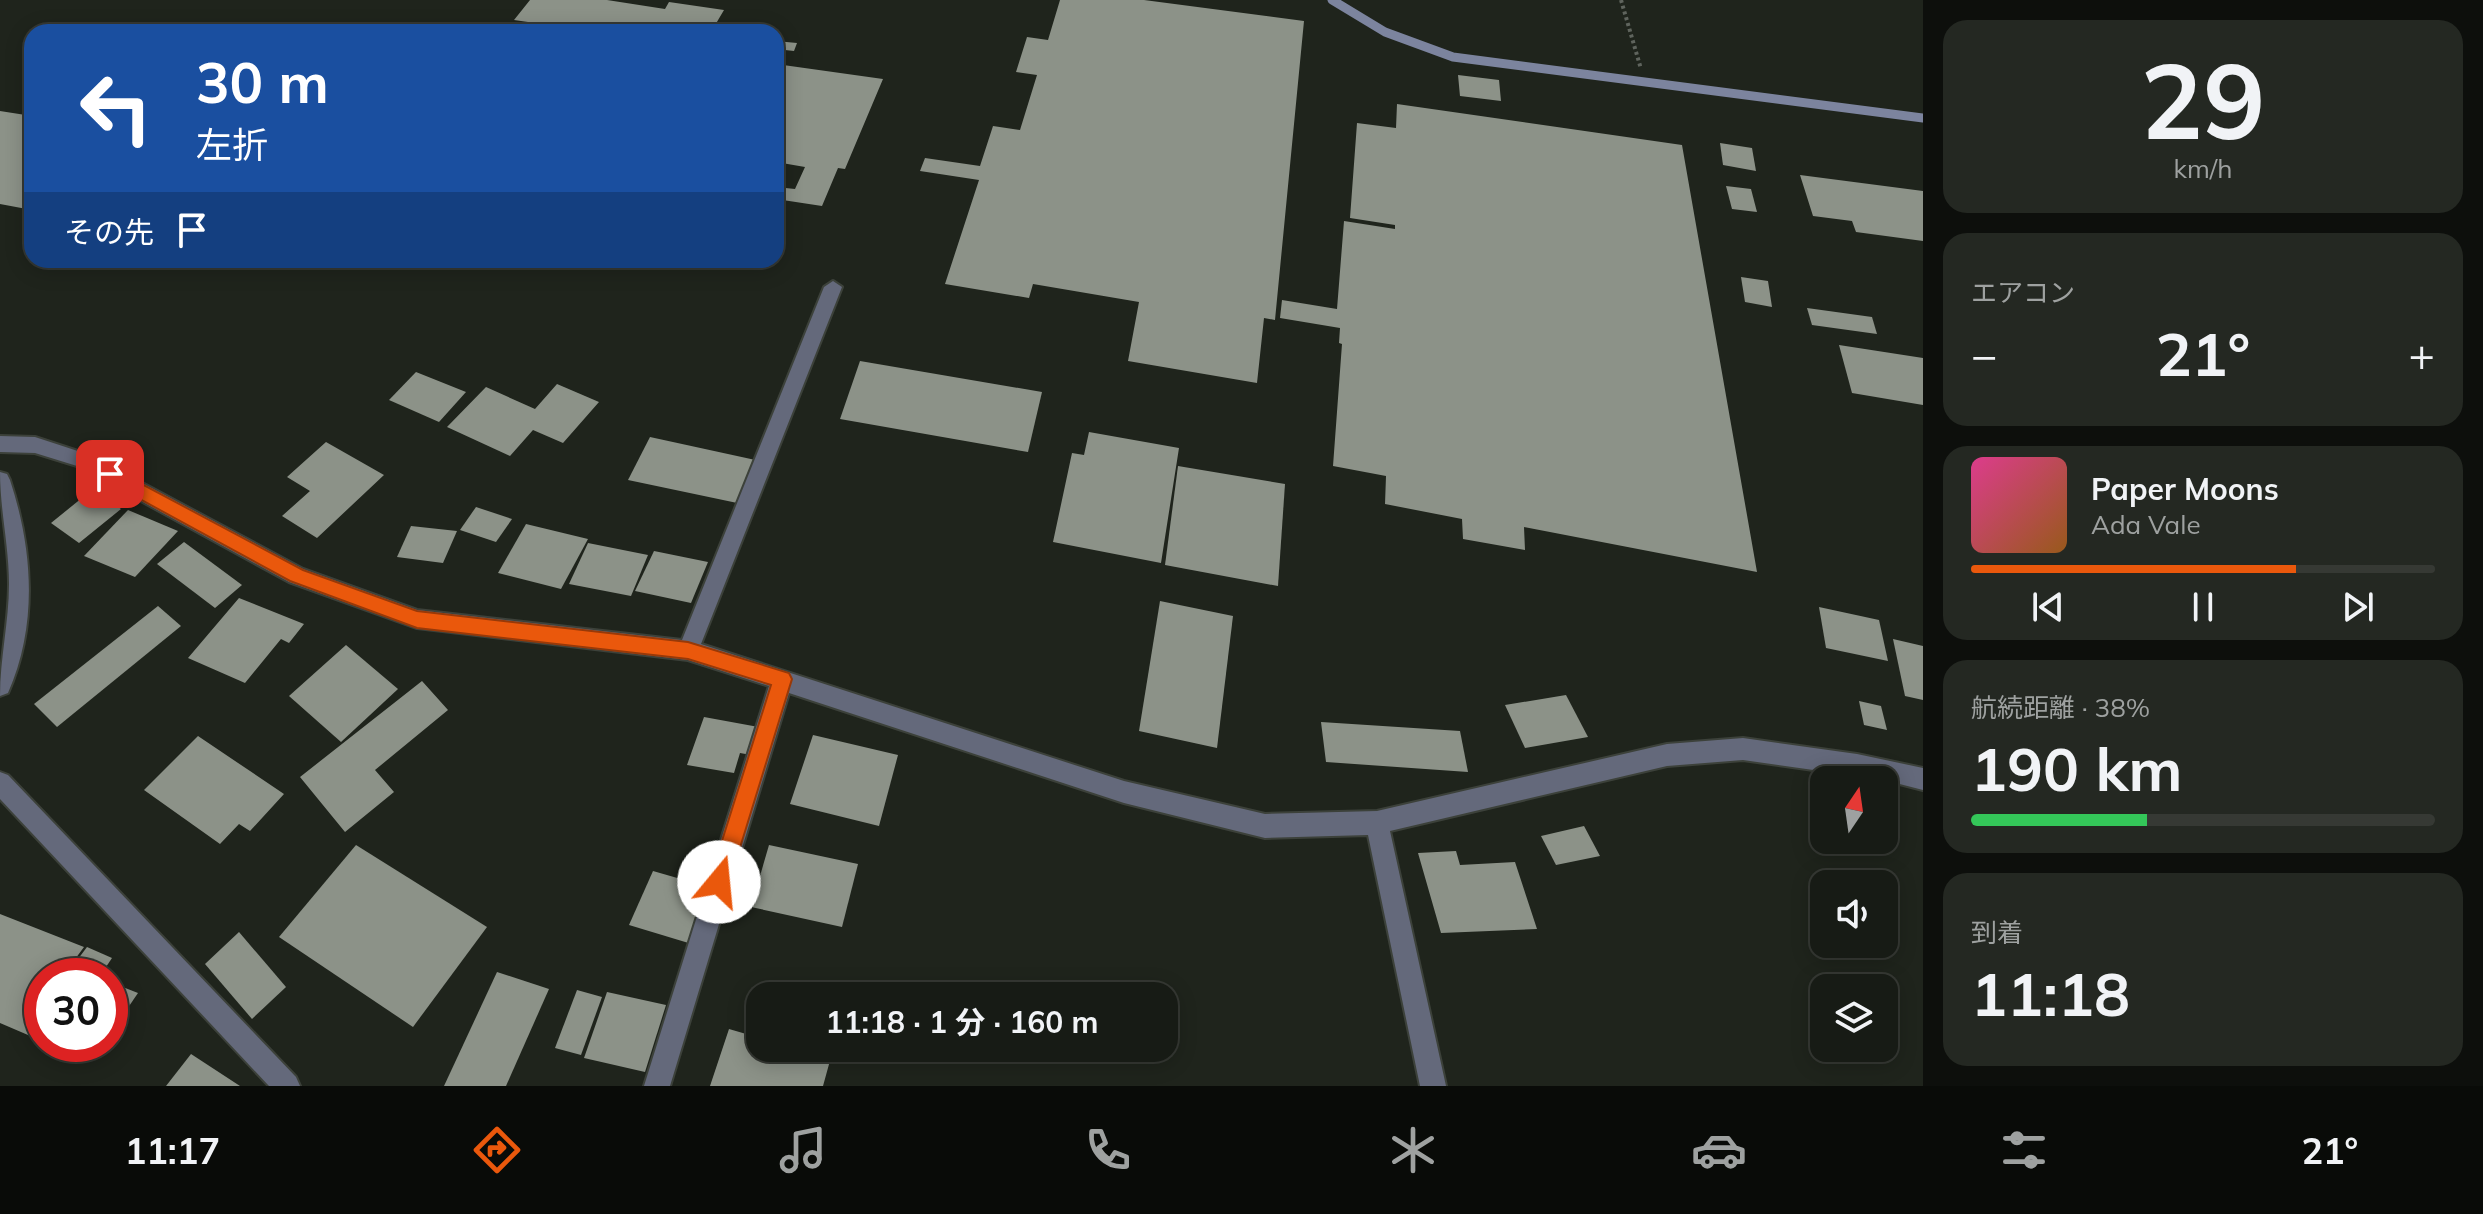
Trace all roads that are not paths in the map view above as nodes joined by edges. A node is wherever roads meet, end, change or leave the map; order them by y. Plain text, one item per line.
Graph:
1 (833, 287) dead end
2 (0, 444) edge
3 (0, 480) edge
4 (688, 650) junction
5 (782, 679) junction
6 (0, 686) edge
7 (1923, 779) edge
8 (0, 783) edge
9 (1377, 823) junction
10 (287, 1086) edge
11 (657, 1086) edge
12 (1433, 1086) edge

1 - 4 street
2 - 4 street
3 - 6 street
4 - 5 street
5 - 9 street
5 - 11 street
7 - 9 street
8 - 10 street
9 - 12 street

